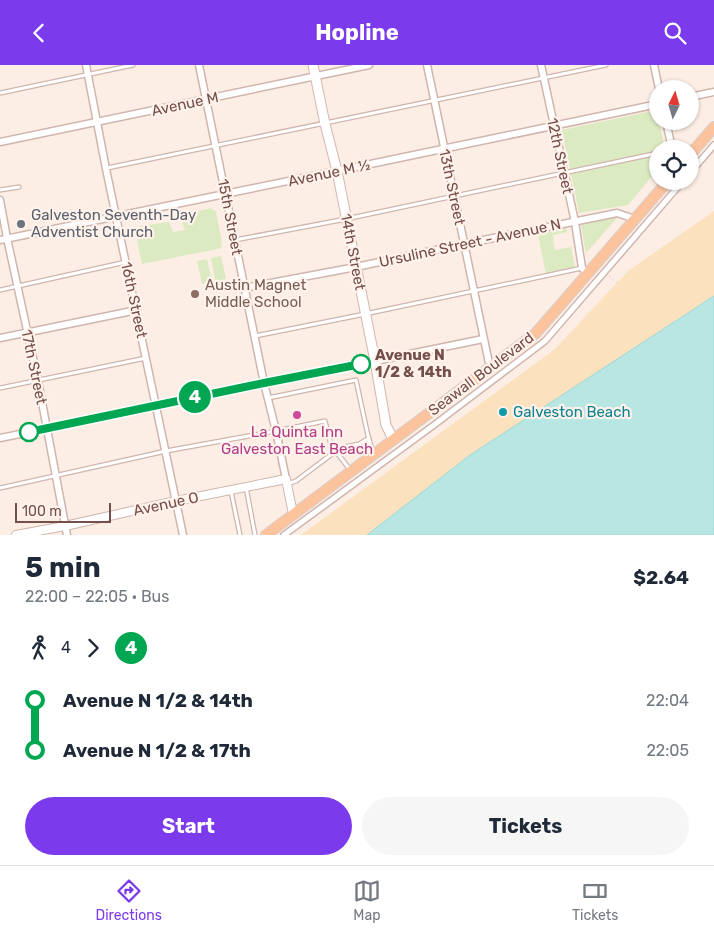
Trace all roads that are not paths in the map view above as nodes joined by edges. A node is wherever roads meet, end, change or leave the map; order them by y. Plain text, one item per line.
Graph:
1 (86, 65) edge
2 (133, 65) edge
3 (200, 65) edge
4 (313, 65) edge
5 (369, 65) edge
6 (427, 65) edge
7 (541, 65) edge
8 (606, 65) edge
9 (654, 65) edge
10 (88, 74) junction
11 (316, 76) junction
12 (544, 78) junction
13 (657, 80) edge
14 (714, 92) edge
15 (0, 93) edge
16 (699, 95) edge
17 (206, 99) junction
18 (435, 101) junction
19 (649, 106) edge
20 (97, 122) junction
21 (325, 123) junction
22 (553, 126) junction
23 (714, 127) edge
24 (0, 142) edge
25 (699, 144) edge
26 (714, 145) edge
27 (216, 146) junction
28 (444, 148) junction
29 (649, 155) edge
30 (699, 162) edge
31 (106, 169) junction
32 (337, 171) junction
33 (564, 173) junction
34 (19, 187) dead end
35 (660, 190) edge
36 (675, 190) edge
37 (0, 191) edge
38 (225, 193) junction
39 (454, 196) junction
40 (0, 200) edge
41 (117, 216) junction
42 (346, 219) junction
43 (635, 219) junction
44 (575, 222) junction
45 (3, 239) edge
46 (234, 240) junction
47 (464, 244) junction
48 (127, 262) junction
49 (356, 267) junction
50 (585, 271) junction
51 (17, 286) junction
52 (244, 288) junction
53 (0, 290) edge
54 (474, 290) junction
55 (136, 310) junction
56 (366, 314) junction
57 (27, 332) junction
58 (254, 336) junction
59 (0, 338) edge
60 (483, 339) junction
61 (147, 358) junction
62 (375, 361) junction
63 (490, 368) junction
64 (38, 381) junction
65 (264, 383) junction
66 (0, 388) edge
67 (267, 398) junction
68 (156, 406) junction
69 (47, 428) junction
70 (276, 431) junction
71 (0, 438) edge
72 (369, 438) junction
73 (393, 439) junction
74 (166, 451) junction
75 (335, 451) junction
76 (373, 454) junction
77 (351, 471) junction
78 (56, 476) junction
79 (286, 482) junction
80 (246, 487) junction
81 (0, 488) edge
82 (231, 490) junction
83 (176, 501) junction
84 (294, 514) junction
85 (65, 526) junction
86 (16, 535) edge
87 (68, 535) edge
88 (184, 535) edge
89 (240, 535) edge
90 (255, 535) edge
91 (266, 535) edge
92 (284, 535) edge

1 - 10 street, 16th Street
2 - 10 lane
3 - 17 street, 15th Street
4 - 11 main road, 14th Street
5 - 11 street, Avenue M
6 - 18 street, 13th Street
7 - 12 street, 12th Street
8 - 12 lane
9 - 13 street
10 - 15 lane
10 - 20 street, 16th Street
11 - 17 street, Avenue M
11 - 21 main road, 14th Street
12 - 18 lane
12 - 22 street, 12th Street
14 - 16 street
17 - 20 street, Avenue M
17 - 27 street, 15th Street
18 - 21 lane
18 - 28 street, 13th Street
19 - 22 street, Avenue M ½
20 - 24 street, Avenue M
20 - 31 street, 16th Street
21 - 27 lane
21 - 32 main road, 14th Street
22 - 28 street, Avenue M ½
22 - 33 street, 12th Street
23 - 25 main road
26 - 30 street
27 - 31 lane
27 - 38 street, 15th Street
28 - 32 street, Avenue M ½
28 - 39 street, 13th Street
29 - 33 lane
31 - 41 street, 16th Street
32 - 38 street, Avenue M ½
32 - 42 main road, 14th Street
33 - 39 lane
33 - 44 street, 12th Street
34 - 37 lane
35 - 43 main road, Seawall Boulevard
36 - 92 street
38 - 41 street, Avenue M ½
38 - 46 street, 15th Street
39 - 42 lane
39 - 47 street, 13th Street
40 - 45 street, 17th Street
41 - 45 street, Avenue M ½
41 - 48 street, 16th Street
42 - 46 lane
42 - 49 main road, 14th Street
43 - 44 street, Ursuline Street - Avenue N
43 - 50 main road, Seawall Boulevard
44 - 47 street, Ursuline Street - Avenue N
44 - 50 street, 12th Street
45 - 51 street, 17th Street
46 - 52 street, 15th Street
47 - 49 street, Ursuline Street - Avenue N
47 - 54 street, 13th Street
48 - 51 lane
48 - 55 street, 16th Street
49 - 52 street, Ursuline Street - Avenue N
49 - 56 main road, 14th Street
50 - 54 lane
50 - 63 main road, Seawall Boulevard
51 - 53 lane
51 - 57 street, 17th Street
52 - 58 street, 15th Street
54 - 56 lane
54 - 60 street, 13th Street
55 - 57 street
55 - 61 street, 16th Street
56 - 58 lane
56 - 62 main road, 14th Street
57 - 59 street
57 - 64 street, 17th Street
58 - 65 street, 15th Street
60 - 62 street
60 - 63 street, 13th Street
61 - 64 lane
61 - 68 street, 16th Street
62 - 65 street
62 - 73 main road, 14th Street
63 - 73 main road, Seawall Boulevard
64 - 66 lane
64 - 69 street, 17th Street
65 - 67 street, 15th Street
65 - 68 street
67 - 70 street, 15th Street
67 - 72 lane
68 - 69 street
68 - 74 street, 16th Street
69 - 71 street
69 - 78 street, 17th Street
70 - 74 lane
70 - 75 lane
70 - 79 street, 15th Street
72 - 75 lane
72 - 76 lane
73 - 76 main road, Seawall Boulevard
74 - 78 lane
74 - 83 street, 16th Street
75 - 77 lane
75 - 79 lane
76 - 77 main road, Seawall Boulevard
77 - 84 main road, Seawall Boulevard
78 - 81 lane
78 - 85 street, 17th Street
79 - 80 street, Avenue O
79 - 84 street, 15th Street
80 - 82 street, Avenue O
80 - 90 lane
82 - 83 street, Avenue O
82 - 89 lane
83 - 85 street, Avenue O
83 - 88 street, 16th Street
84 - 91 main road, Seawall Boulevard
85 - 86 street, Avenue O
85 - 87 street, 17th Street

